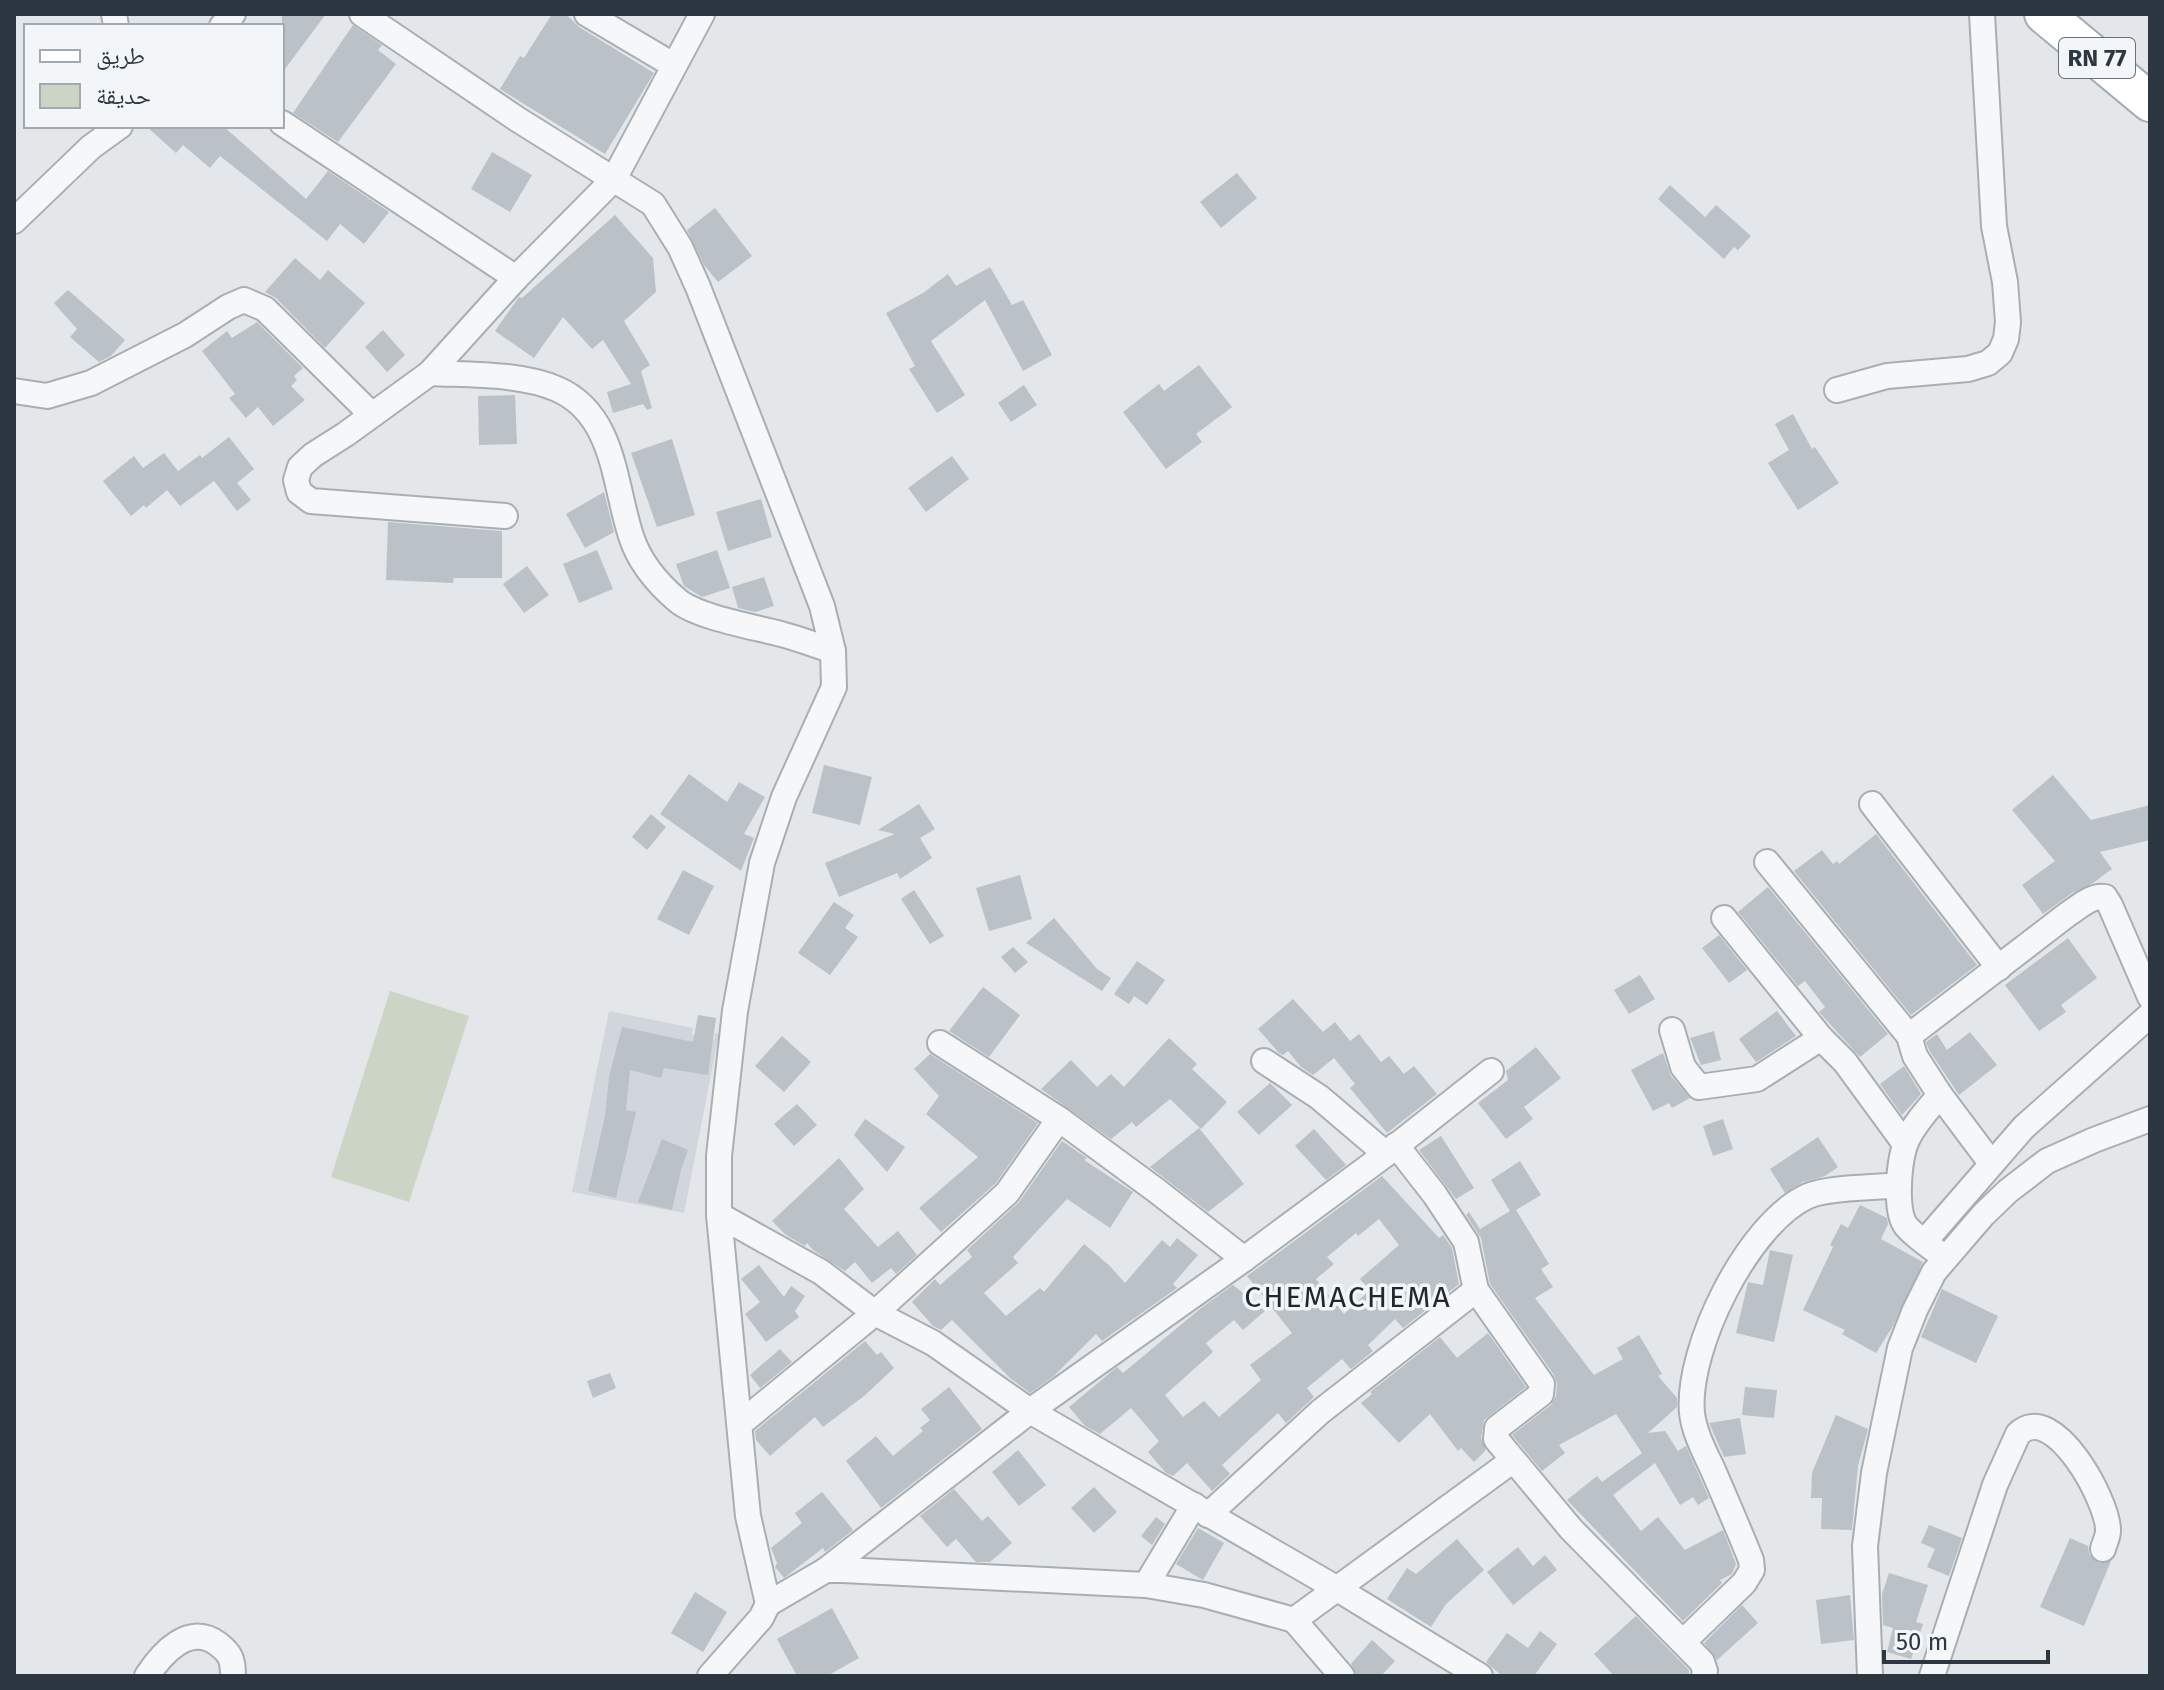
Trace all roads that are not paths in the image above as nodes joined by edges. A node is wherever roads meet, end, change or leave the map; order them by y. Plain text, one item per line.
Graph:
1 (362, 14) edge
2 (587, 14) edge
3 (702, 14) edge
4 (1982, 14) edge
5 (2044, 14) edge
6 (673, 65) junction
7 (2150, 102) edge
8 (284, 124) edge
9 (117, 128) edge
10 (614, 179) junction
11 (14, 221) edge
12 (516, 278) junction
13 (430, 373) junction
14 (1837, 390) dead end
15 (14, 391) edge
16 (372, 415) junction
17 (505, 516) dead end
18 (833, 651) junction
19 (1872, 804) dead end
20 (1767, 862) dead end
21 (1724, 918) dead end
22 (1999, 968) junction
23 (2150, 997) edge
24 (2150, 1015) edge
25 (1672, 1030) dead end
26 (1909, 1036) junction
27 (1821, 1038) junction
28 (940, 1043) dead end
29 (1264, 1061) dead end
30 (1491, 1071) dead end
31 (1940, 1095) junction
32 (1059, 1119) junction
33 (2150, 1119) edge
34 (1905, 1144) junction
35 (1391, 1150) junction
36 (1991, 1163) junction
37 (1899, 1185) junction
38 (719, 1215) junction
39 (1925, 1241) junction
40 (1945, 1258) junction
41 (1244, 1259) junction
42 (1476, 1290) junction
43 (875, 1313) junction
44 (1030, 1411) junction
45 (741, 1423) junction
46 (1512, 1461) junction
47 (1201, 1510) junction
48 (2103, 1549) dead end
49 (826, 1570) junction
50 (1146, 1585) junction
51 (1336, 1588) junction
52 (768, 1604) junction
53 (1294, 1620) junction
54 (1683, 1642) junction
55 (147, 1676) edge
56 (233, 1676) edge
57 (710, 1676) edge
58 (1342, 1676) edge
59 (1480, 1676) edge
60 (1704, 1676) edge
61 (1870, 1676) edge
62 (1932, 1676) edge

1 - 10 street
2 - 6 street
3 - 6 street
4 - 14 street
5 - 7 main road, RN 77
6 - 10 street
8 - 12 street
9 - 11 street
10 - 12 street
10 - 18 street
12 - 13 street
13 - 16 street
13 - 18 street
15 - 16 street
16 - 17 street
18 - 38 street
19 - 22 street
20 - 26 street
21 - 27 street
22 - 23 street
22 - 26 street
24 - 36 street
25 - 27 street
26 - 31 street
27 - 34 street
28 - 32 street
29 - 35 street
30 - 35 street
31 - 34 street
31 - 36 street
32 - 41 street
32 - 43 street
33 - 40 street
34 - 37 street
35 - 41 street
35 - 42 street
36 - 39 street
37 - 39 street
37 - 54 street
38 - 43 street
38 - 45 street
39 - 40 street
40 - 61 street
41 - 44 street
42 - 46 street
42 - 47 street
43 - 44 street
43 - 45 street
44 - 47 street
44 - 49 street
45 - 52 street
46 - 51 street
46 - 54 street
47 - 50 street
47 - 51 street
48 - 62 street
49 - 50 street
49 - 52 street
50 - 53 street
51 - 53 street
51 - 59 street
52 - 57 street
53 - 58 street
54 - 60 street
55 - 56 street

